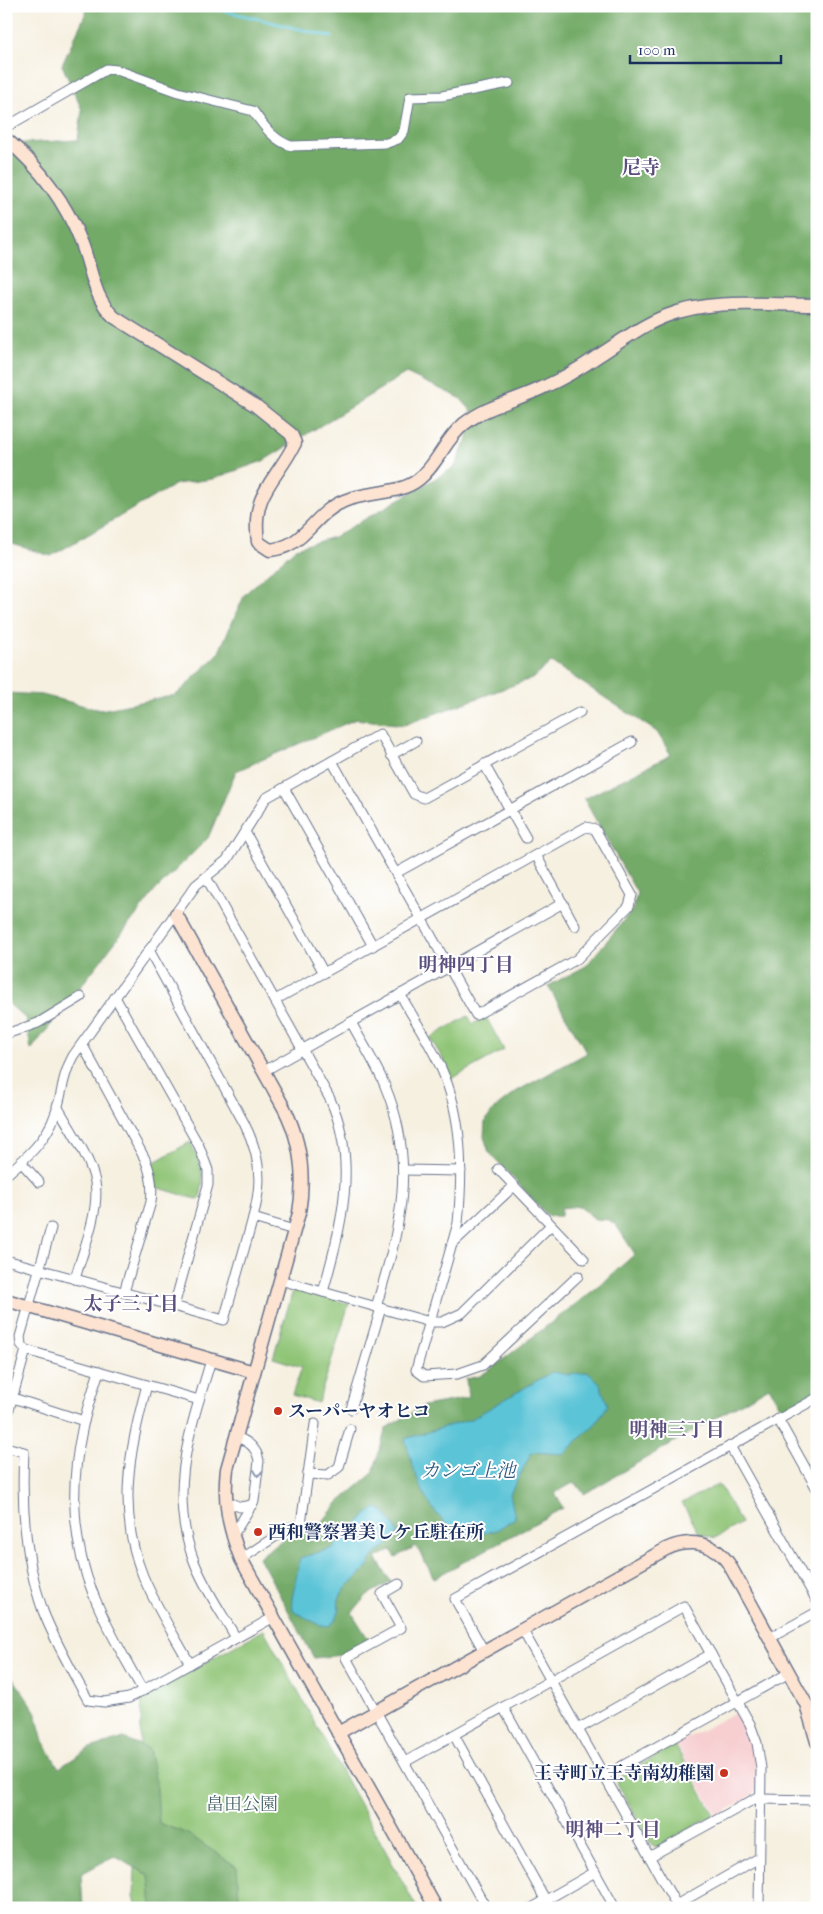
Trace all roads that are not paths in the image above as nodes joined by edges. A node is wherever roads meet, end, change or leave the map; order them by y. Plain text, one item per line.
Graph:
1 (509, 83) dead end
2 (6, 127) edge
3 (6, 139) edge
4 (812, 305) dead end
5 (580, 712) dead end
6 (416, 741) dead end
7 (632, 742) dead end
8 (392, 755) junction
9 (332, 761) junction
10 (484, 764) junction
11 (284, 788) junction
12 (510, 809) junction
13 (245, 832) junction
14 (526, 838) dead end
15 (536, 855) junction
16 (396, 873) junction
17 (206, 877) junction
18 (563, 903) junction
19 (176, 914) junction
20 (421, 919) junction
21 (575, 926) dead end
22 (373, 946) junction
23 (149, 950) junction
24 (448, 967) junction
25 (324, 973) junction
26 (400, 994) junction
27 (81, 997) dead end
28 (116, 997) junction
29 (275, 1000) junction
30 (351, 1022) junction
31 (6, 1034) edge
32 (82, 1044) junction
33 (302, 1049) junction
34 (264, 1070) junction
35 (57, 1106) junction
36 (21, 1162) junction
37 (498, 1169) dead end
38 (403, 1170) junction
39 (461, 1171) junction
40 (6, 1175) edge
41 (39, 1182) dead end
42 (514, 1186) junction
43 (253, 1218) junction
44 (551, 1225) junction
45 (51, 1228) dead end
46 (294, 1230) junction
47 (452, 1244) junction
48 (584, 1258) dead end
49 (6, 1260) edge
50 (39, 1269) junction
51 (578, 1276) dead end
52 (75, 1279) junction
53 (280, 1280) junction
54 (124, 1292) junction
55 (322, 1292) junction
56 (6, 1300) edge
57 (29, 1306) junction
58 (174, 1306) junction
59 (378, 1308) junction
60 (430, 1322) junction
61 (26, 1350) junction
62 (211, 1360) junction
63 (99, 1371) junction
64 (254, 1372) junction
65 (147, 1385) junction
66 (12, 1398) junction
67 (817, 1398) edge
68 (199, 1400) junction
69 (351, 1409) dead end
70 (778, 1419) junction
71 (6, 1420) edge
72 (84, 1421) junction
73 (314, 1424) dead end
74 (350, 1429) dead end
75 (235, 1437) junction
76 (730, 1446) junction
77 (6, 1447) edge
78 (308, 1474) junction
79 (817, 1489) edge
80 (226, 1501) junction
81 (252, 1505) junction
82 (232, 1537) junction
83 (241, 1559) junction
84 (399, 1584) dead end
85 (817, 1601) edge
86 (817, 1612) edge
87 (274, 1617) junction
88 (522, 1629) junction
89 (236, 1638) junction
90 (770, 1638) junction
91 (484, 1651) junction
92 (711, 1654) junction
93 (190, 1664) junction
94 (789, 1673) junction
95 (551, 1681) junction
96 (143, 1691) junction
97 (738, 1701) junction
98 (503, 1707) junction
99 (376, 1711) junction
100 (578, 1729) junction
101 (338, 1733) junction
102 (454, 1735) junction
103 (817, 1742) edge
104 (405, 1762) junction
105 (604, 1776) junction
106 (760, 1798) junction
107 (817, 1800) edge
108 (650, 1857) junction
109 (760, 1858) junction
110 (596, 1872) junction
111 (548, 1904) edge
112 (677, 1906) edge
113 (436, 1908) edge
114 (486, 1908) edge
115 (532, 1908) edge
116 (615, 1908) edge
117 (759, 1908) edge

1 - 2 street
3 - 4 street
5 - 10 street
6 - 8 street
7 - 12 street
8 - 9 street
8 - 10 street
9 - 11 street
9 - 16 street
10 - 12 street
11 - 13 street
11 - 22 street
12 - 14 street
12 - 16 street
13 - 17 street
13 - 25 street
15 - 18 street
15 - 20 street
15 - 24 street
16 - 20 street
17 - 19 street
17 - 29 street
18 - 21 street
18 - 24 street
19 - 23 street
19 - 34 street
20 - 22 street
20 - 24 street
22 - 25 street
23 - 28 street
23 - 43 street
24 - 26 street
25 - 29 street
26 - 30 street
26 - 39 street
27 - 31 street
28 - 32 street
28 - 58 street
29 - 33 street
30 - 33 street
30 - 38 street
32 - 35 street
32 - 54 street
33 - 34 street
33 - 55 street
34 - 46 street
35 - 36 street
35 - 52 street
36 - 40 street
36 - 41 street
37 - 42 street
38 - 39 street
38 - 59 street
39 - 47 street
42 - 44 street
42 - 47 street
43 - 46 street
43 - 58 street
44 - 48 street
44 - 60 street
45 - 50 street
46 - 53 street
47 - 60 street
49 - 50 street
50 - 52 street
50 - 57 street
51 - 60 street
52 - 54 street
53 - 55 street
53 - 64 street
54 - 58 street
55 - 59 street
56 - 57 street
57 - 61 street
57 - 62 street
59 - 60 street
59 - 69 street
61 - 63 street
61 - 66 street
62 - 64 street
62 - 68 street
63 - 65 street
63 - 72 street
64 - 75 street
65 - 68 street
65 - 93 street
66 - 71 street
66 - 72 street
67 - 70 street
68 - 89 street
70 - 76 street
70 - 79 street
72 - 96 street
73 - 78 street
74 - 78 street
75 - 80 street
75 -> 81 street
76 - 85 street
76 - 91 street
77 - 96 street
78 - 83 street
80 - 81 street
80 - 82 street
81 - 82 street
82 - 83 street
83 - 87 street
84 - 99 street
86 - 90 street
87 - 89 street
87 - 101 street
88 - 90 street
88 - 91 street
88 - 95 street
89 - 93 street
90 - 94 street
91 - 99 street
92 - 95 street
92 - 97 street
92 - 100 street
93 - 96 street
94 - 97 street
94 - 103 street
95 - 98 street
95 - 100 street
97 - 105 street
97 - 106 street
98 - 102 street
98 - 110 street
99 - 101 street
99 - 104 street
100 - 105 street
101 - 113 street
102 - 104 street
102 - 111 street
104 - 114 street
105 - 108 street
106 - 107 street
106 - 108 street
106 - 109 street
108 - 112 street
109 - 112 street
109 - 117 street
110 - 111 street
110 - 116 street
111 - 115 street

